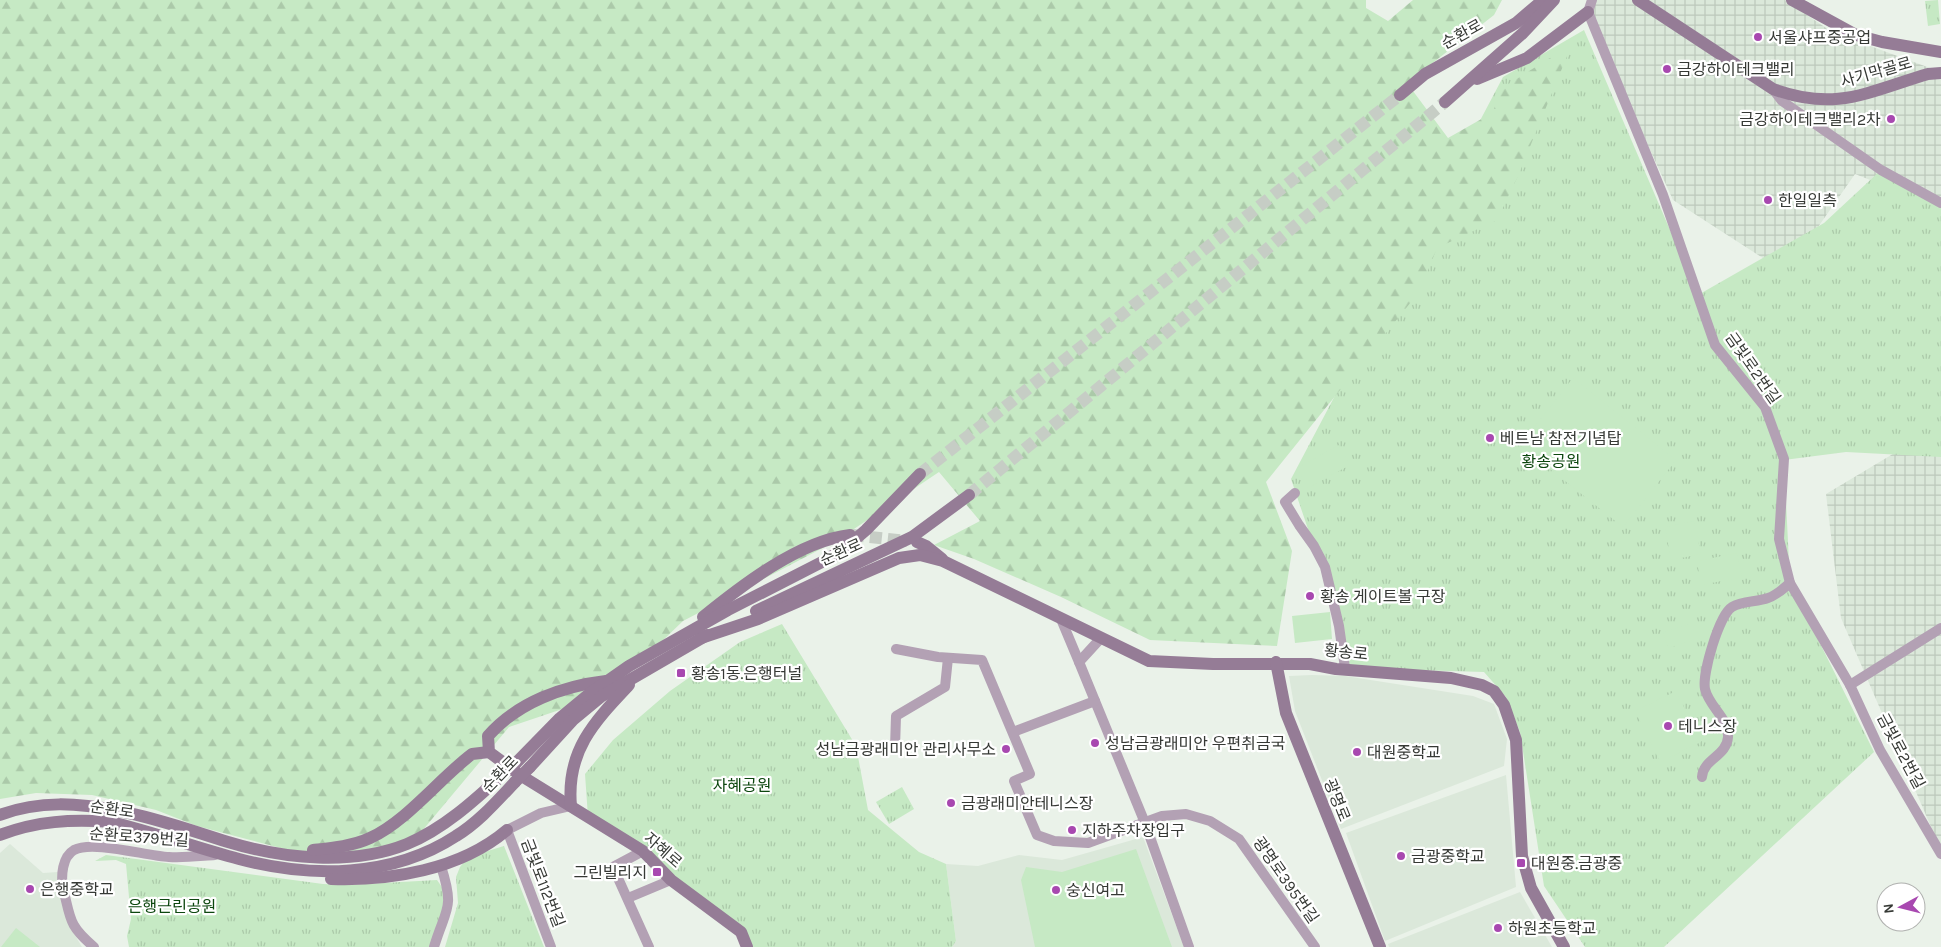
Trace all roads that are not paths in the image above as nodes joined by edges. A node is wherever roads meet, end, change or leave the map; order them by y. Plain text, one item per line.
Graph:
1 (1638, 0) edge
2 (1792, 0) edge
3 (1546, 3) edge
4 (1590, 6) edge
5 (1941, 52) edge
6 (1941, 73) edge
7 (1468, 82) junction
8 (1773, 89) junction
9 (1400, 95) tunnel mouth
10 (1446, 102) tunnel mouth
11 (1941, 203) edge
12 (920, 474) tunnel mouth
13 (1295, 493) dead end
14 (969, 495) tunnel mouth
15 (850, 535) tunnel mouth
16 (917, 542) tunnel mouth
17 (944, 561) junction
18 (1790, 582) junction
19 (1061, 619) junction
20 (1941, 628) edge
21 (701, 638) junction
22 (1101, 638) junction
23 (675, 639) junction
24 (896, 649) dead end
25 (948, 658) junction
26 (1079, 662) junction
27 (1276, 662) junction
28 (1345, 668) junction
29 (638, 676) junction
30 (608, 681) junction
31 (1850, 685) junction
32 (1095, 701) junction
33 (1013, 732) junction
34 (895, 748) dead end
35 (489, 752) junction
36 (1702, 777) dead end
37 (571, 806) junction
38 (0, 815) edge
39 (1145, 823) junction
40 (506, 830) junction
41 (0, 835) edge
42 (257, 849) junction
43 (643, 851) junction
44 (223, 854) junction
45 (1941, 854) edge
46 (441, 866) junction
47 (288, 869) junction
48 (671, 880) junction
49 (628, 898) junction
50 (94, 947) edge
51 (434, 947) edge
52 (551, 947) edge
53 (649, 947) edge
54 (747, 947) edge
55 (1189, 947) edge
56 (1315, 947) edge
57 (1380, 947) edge
58 (1564, 947) edge

1 - 8 main road, 사기막골로
2 - 5 main road
3 - 7 main road, 순환로
3 - 9 main road, 순환로
4 - 7 main road
4 - 18 street, 금빛로2번길
6 - 8 main road, 사기막골로
7 - 10 main road, 순환로
8 - 11 street
12 - 23 main road, 순환로
13 - 28 street
14 - 21 main road, 순환로
15 - 23 main road
16 - 17 main road
17 - 19 main road, 황송로
17 - 21 main road
18 - 31 street, 금빛로2번길
18 - 36 street
19 - 22 main road, 황송로
19 - 26 street
20 - 31 street
21 - 29 main road, 순환로
22 - 26 street
22 - 27 main road, 황송로
23 - 30 main road, 순환로
24 - 25 street
25 - 33 street
25 - 34 street
26 - 32 street
27 - 28 main road, 황송로
27 - 57 main road, 광명로
28 - 58 main road, 황송로
29 - 37 main road
29 - 47 main road, 순환로, bridge
30 - 35 main road
30 - 42 main road, 순환로, bridge
31 - 45 street, 금빛로2번길
32 - 33 street
32 - 39 street
33 - 39 street, 광명로395번길
35 - 37 main road, 자혜로
35 - 42 main road
37 - 40 street
37 - 43 main road, 자혜로
38 - 42 main road, 순환로
39 - 55 street
39 - 56 street, 광명로395번길
40 - 46 main road
40 - 52 street, 금빛로112번길
41 - 44 main road, 순환로
43 - 48 main road, 자혜로
43 - 49 street
44 - 47 main road, 순환로
44 - 50 street, 순환로379번길
46 - 47 main road
46 - 51 street
48 - 49 street
48 - 54 main road, 자혜로
49 - 53 street

